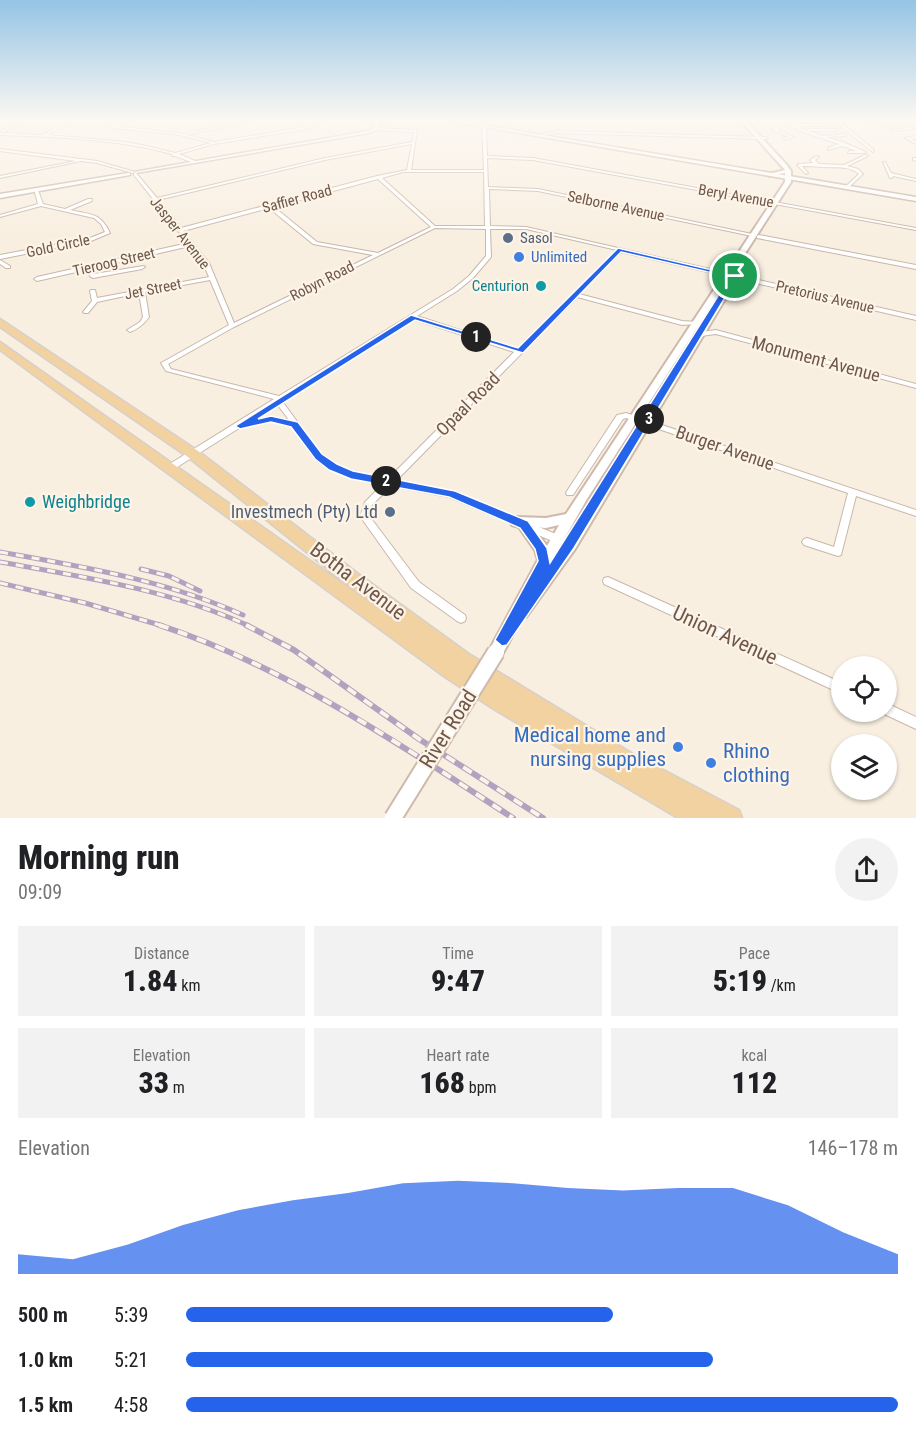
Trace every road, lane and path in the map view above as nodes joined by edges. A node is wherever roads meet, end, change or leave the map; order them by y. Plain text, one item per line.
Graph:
1 (76, 159) edge
2 (186, 159) edge
3 (210, 159) edge
4 (325, 159) edge
5 (411, 159) edge
6 (485, 159) edge
7 (534, 159) edge
8 (677, 159) edge
9 (779, 159) edge
10 (784, 159) edge
11 (814, 159) edge
12 (859, 159) edge
13 (83, 160) junction
14 (194, 162) junction
15 (884, 163) dead end
16 (815, 165) junction
17 (845, 166) junction
18 (409, 171) junction
19 (486, 171) junction
20 (132, 173) junction
21 (806, 173) dead end
22 (771, 175) joint
23 (791, 176) junction
24 (0, 177) edge
25 (378, 177) junction
26 (916, 180) edge
27 (487, 188) junction
28 (847, 188) junction
29 (36, 190) junction
30 (916, 193) edge
31 (0, 196) edge
32 (914, 199) edge
33 (90, 200) dead end
34 (154, 200) junction
35 (777, 204) junction
36 (41, 205) junction
37 (270, 206) junction
38 (65, 210) junction
39 (0, 216) edge
40 (434, 227) junction
41 (488, 227) junction
42 (181, 230) junction
43 (916, 230) edge
44 (754, 234) junction
45 (191, 244) junction
46 (620, 250) junction
47 (377, 254) junction
48 (0, 258) edge
49 (8, 267) dead end
50 (142, 267) dead end
51 (916, 267) edge
52 (86, 268) junction
53 (731, 275) junction
54 (213, 278) junction
55 (37, 279) dead end
56 (93, 291) dead end
57 (142, 291) junction
58 (575, 295) junction
59 (94, 301) junction
60 (86, 312) dead end
61 (414, 317) junction
62 (916, 318) edge
63 (0, 322) edge
64 (690, 325) junction
65 (232, 326) junction
66 (130, 330) dead end
67 (704, 330) junction
68 (0, 345) edge
69 (520, 352) junction
70 (916, 386) edge
71 (279, 400) junction
72 (635, 416) junction
73 (648, 421) junction
74 (294, 424) junction
75 (240, 426) junction
76 (193, 454) junction
77 (171, 467) junction
78 (391, 482) junction
79 (853, 491) junction
80 (570, 493) dead end
81 (916, 513) edge
82 (570, 518) junction
83 (521, 523) junction
84 (564, 542) junction
85 (807, 542) dead end
86 (545, 561) junction
87 (608, 581) dead end
88 (461, 618) dead end
89 (499, 646) junction
90 (831, 683) edge
91 (897, 714) edge
92 (916, 723) edge
93 (393, 818) edge
94 (698, 818) edge
95 (731, 818) edge

1 - 13 street
2 - 14 street
3 - 14 street
4 - 34 street
5 - 18 street
6 - 19 street
7 - 35 street, Beryl Avenue
8 - 22 street
9 - 23 main road
10 - 23 main road
11 - 16 street
12 - 17 street
13 - 20 street
13 - 24 street
14 - 20 street
15 - 26 street
16 - 17 street
16 - 21 street
17 - 28 street
18 - 19 street, Saffier Road
18 - 25 street, Saffier Road
19 - 27 street
20 - 29 street
20 - 34 street, Jasper Avenue
22 - 23 main road
23 - 28 street
23 - 35 main road, River Road
25 - 37 street, Saffier Road
25 - 40 street
27 - 41 street
27 - 44 street, Selborne Avenue
28 - 32 street
29 - 31 street
29 - 36 street
30 - 32 street
33 - 38 street
34 - 42 street, Jasper Avenue
35 - 43 street, Beryl Avenue
35 - 44 main road, River Road
36 - 38 street, Gold Circle
36 - 39 street, Gold Circle
37 - 42 street, Saffier Road
37 - 47 street
38 - 48 street, Gold Circle
40 - 41 street, Robyn Road
40 - 47 street, Robyn Road
41 - 46 street, Pretorius Avenue
41 - 61 street
42 - 45 street, Jasper Avenue
44 - 51 street, Selborne Avenue
44 - 53 main road, River Road
45 - 52 street, Tieroog Street
45 - 54 street, Jasper Avenue
46 - 53 street, Pretorius Avenue
46 - 58 street, Opaal Road
47 - 65 street, Robyn Road
48 - 49 street, Gold Circle
50 - 52 street
52 - 55 street, Tieroog Street
53 - 62 street, Pretorius Avenue
53 - 64 main road, River Road
53 - 67 main road, River Road
54 - 57 street, Jet Street
54 - 65 street, Jasper Avenue
56 - 59 street
57 - 59 street, Jet Street
57 - 66 street
58 - 64 street
58 - 69 street, Opaal Road
59 - 60 street
61 - 69 street
61 - 71 street
63 - 76 main road, Botha Avenue
64 - 72 main road, River Road
65 - 71 street, Robyn Road
67 - 70 street, Monument Avenue
67 - 73 main road, River Road
68 - 77 main road, Botha Avenue
69 - 78 street, Opaal Road
71 - 74 street
71 - 75 street
72 - 73 street, Burger Avenue
72 - 80 street
72 - 82 main road, River Road
73 - 79 street, Burger Avenue
73 - 84 main road, River Road
74 - 75 street
74 - 78 street
75 - 76 street
76 - 77 street
76 - 95 main road, Botha Avenue
77 - 94 main road, Botha Avenue
78 - 83 street
78 - 88 street, Opaal Road
79 - 81 street, Burger Avenue
79 - 85 street
82 - 83 main road
82 - 84 main road, River Road
83 - 84 street
83 - 86 main road
84 - 86 main road, River Road
84 - 89 main road, River Road
86 - 89 main road, River Road
87 - 90 street, Union Avenue
89 - 93 main road, River Road, bridge
91 - 92 street

